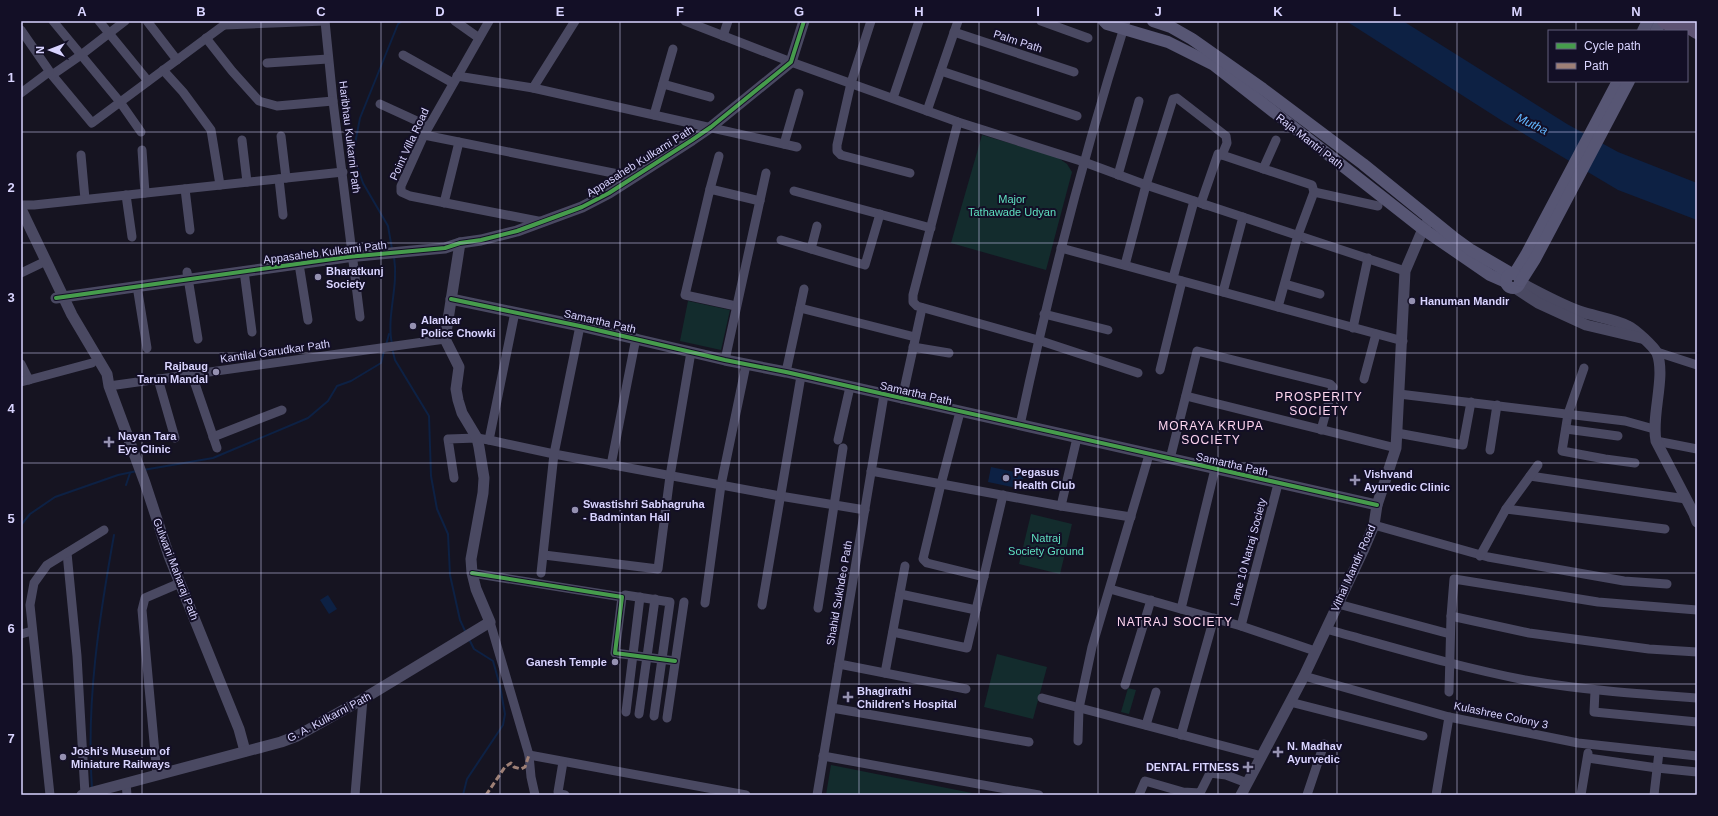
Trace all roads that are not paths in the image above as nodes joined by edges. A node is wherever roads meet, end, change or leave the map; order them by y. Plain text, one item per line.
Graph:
1 (53, 21) edge
2 (99, 21) edge
3 (125, 21) edge
4 (147, 21) edge
5 (325, 21) edge
6 (454, 21) edge
7 (489, 21) edge
8 (575, 21) edge
9 (685, 21) edge
10 (728, 21) edge
11 (804, 21) edge
12 (871, 21) edge
13 (919, 21) edge
14 (958, 21) edge
15 (1041, 21) edge
16 (1104, 21) edge
17 (1153, 21) edge
18 (1648, 21) edge
19 (1662, 21) edge
20 (1680, 21) edge
21 (224, 23) edge
22 (1125, 25) edge
23 (21, 30) edge
24 (1644, 30) edge
25 (1657, 30) edge
26 (1678, 30) edge
27 (954, 32) junction
28 (1697, 32) edge
29 (110, 33) junction
30 (723, 36) junction
31 (1688, 36) edge
32 (206, 38) junction
33 (479, 38) junction
34 (1088, 38) dead end
35 (1697, 41) edge
36 (673, 49) dead end
37 (81, 56) junction
38 (403, 56) dead end
39 (328, 59) junction
40 (177, 60) junction
41 (791, 62) junction
42 (267, 63) dead end
43 (163, 70) junction
44 (941, 71) junction
45 (1074, 72) dead end
46 (50, 74) junction
47 (455, 79) junction
48 (148, 81) junction
49 (1618, 82) edge
50 (1628, 82) edge
51 (851, 83) junction
52 (663, 84) junction
53 (533, 88) junction
54 (21, 93) edge
55 (799, 93) dead end
56 (710, 97) dead end
57 (893, 98) junction
58 (333, 101) junction
59 (1139, 101) dead end
60 (120, 102) junction
61 (380, 104) dead end
62 (927, 111) junction
63 (654, 115) junction
64 (1077, 116) dead end
65 (958, 122) junction
66 (711, 127) junction
67 (426, 130) junction
68 (142, 132) dead end
69 (281, 136) dead end
70 (242, 140) dead end
71 (1276, 140) dead end
72 (459, 142) junction
73 (784, 144) junction
74 (797, 147) dead end
75 (142, 150) dead end
76 (81, 154) dead end
77 (1222, 155) junction
78 (719, 156) dead end
79 (1084, 162) junction
80 (1263, 169) junction
81 (343, 172) junction
82 (766, 173) dead end
83 (910, 173) dead end
84 (1118, 175) junction
85 (633, 177) junction
86 (283, 178) junction
87 (247, 182) junction
88 (220, 185) junction
89 (1146, 185) junction
90 (185, 189) junction
91 (710, 189) junction
92 (794, 191) dead end
93 (1314, 192) junction
94 (145, 193) junction
95 (126, 195) junction
96 (85, 199) junction
97 (760, 201) junction
98 (1194, 201) junction
99 (444, 202) junction
100 (21, 205) edge
101 (1205, 205) junction
102 (1378, 206) dead end
103 (21, 209) edge
104 (282, 214) dead end
105 (880, 214) junction
106 (1243, 217) junction
107 (1430, 219) junction
108 (545, 222) junction
109 (21, 225) edge
110 (817, 226) dead end
111 (931, 228) junction
112 (1423, 229) junction
113 (190, 230) dead end
114 (1298, 235) junction
115 (132, 237) dead end
116 (781, 240) dead end
117 (456, 244) junction
118 (1061, 248) junction
119 (811, 249) junction
120 (352, 253) junction
121 (1531, 257) junction
122 (1368, 258) junction
123 (43, 263) junction
124 (299, 264) junction
125 (1125, 265) junction
126 (244, 271) junction
127 (1405, 271) junction
128 (21, 273) edge
129 (188, 275) junction
130 (1178, 280) junction
131 (1515, 280) junction
132 (1285, 284) junction
133 (137, 286) junction
134 (804, 288) dead end
135 (1223, 292) junction
136 (58, 294) junction
137 (1320, 294) dead end
138 (451, 299) junction
139 (736, 306) junction
140 (1278, 307) junction
141 (800, 308) junction
142 (922, 308) junction
143 (515, 312) junction
144 (1044, 314) junction
145 (360, 317) dead end
146 (308, 320) dead end
147 (580, 326) junction
148 (1353, 328) junction
149 (1108, 330) dead end
150 (252, 332) dead end
151 (1376, 334) junction
152 (915, 337) junction
153 (636, 338) junction
154 (198, 339) dead end
155 (445, 339) junction
156 (1038, 340) junction
157 (1403, 342) junction
158 (913, 347) junction
159 (146, 348) dead end
160 (691, 352) junction
161 (1657, 352) junction
162 (949, 353) dead end
163 (725, 360) junction
164 (92, 363) junction
165 (21, 364) edge
166 (746, 364) junction
167 (1697, 365) edge
168 (1584, 368) dead end
169 (1160, 370) dead end
170 (786, 372) junction
171 (1138, 373) dead end
172 (192, 375) junction
173 (801, 376) junction
174 (158, 379) junction
175 (1364, 379) dead end
176 (25, 381) edge
177 (109, 386) junction
178 (850, 387) junction
179 (884, 394) junction
180 (1399, 394) junction
181 (1186, 396) junction
182 (902, 399) junction
183 (1471, 402) junction
184 (1497, 405) junction
185 (282, 410) dead end
186 (960, 412) junction
187 (1568, 414) junction
188 (1020, 425) junction
189 (1566, 429) junction
190 (1654, 429) junction
191 (1321, 430) junction
192 (1397, 433) junction
193 (1618, 436) dead end
194 (213, 437) junction
195 (175, 438) dead end
196 (477, 438) junction
197 (1077, 438) junction
198 (490, 440) junction
199 (1656, 441) junction
200 (217, 448) dead end
201 (1396, 448) junction
202 (1697, 449) edge
203 (1490, 450) dead end
204 (554, 454) junction
205 (1149, 454) junction
206 (1170, 459) junction
207 (1635, 463) dead end
208 (611, 465) junction
209 (1538, 465) dead end
210 (1215, 469) junction
211 (872, 471) junction
212 (670, 476) junction
213 (1530, 476) junction
214 (454, 478) dead end
215 (941, 484) junction
216 (1278, 484) junction
217 (721, 485) junction
218 (1003, 495) junction
219 (780, 496) junction
220 (1686, 499) junction
221 (834, 505) junction
222 (1061, 506) junction
223 (1377, 506) junction
224 (1506, 509) junction
225 (865, 510) junction
226 (1131, 517) junction
227 (1697, 522) edge
228 (1374, 525) junction
229 (1665, 529) dead end
230 (104, 530) dead end
231 (67, 553) junction
232 (544, 555) junction
233 (1480, 556) junction
234 (905, 566) dead end
235 (472, 573) junction
236 (541, 573) dead end
237 (984, 576) junction
238 (180, 583) junction
239 (1667, 584) dead end
240 (1110, 589) junction
241 (900, 594) junction
242 (640, 597) junction
243 (622, 598) junction
244 (655, 600) junction
245 (1151, 600) junction
246 (684, 602) dead end
247 (705, 603) dead end
248 (1338, 604) junction
249 (762, 605) dead end
250 (818, 608) dead end
251 (1181, 609) junction
252 (976, 610) junction
253 (1697, 610) edge
254 (1451, 616) junction
255 (1214, 618) junction
256 (490, 622) junction
257 (1241, 626) junction
258 (1326, 629) junction
259 (32, 631) junction
260 (893, 632) junction
261 (21, 634) edge
262 (1450, 634) junction
263 (1315, 651) junction
264 (1697, 652) edge
265 (633, 655) junction
266 (646, 657) junction
267 (662, 659) junction
268 (675, 661) junction
269 (1449, 663) junction
270 (839, 664) junction
271 (885, 673) junction
272 (1304, 676) junction
273 (1125, 686) dead end
274 (966, 689) dead end
275 (1596, 691) junction
276 (1156, 692) dead end
277 (1449, 692) dead end
278 (1042, 698) dead end
279 (1697, 698) edge
280 (363, 699) junction
281 (1290, 702) junction
282 (832, 708) junction
283 (1079, 708) junction
284 (626, 712) dead end
285 (639, 714) dead end
286 (654, 716) dead end
287 (1449, 717) junction
288 (667, 718) dead end
289 (1697, 722) edge
290 (1146, 725) junction
291 (1181, 735) junction
292 (1423, 736) dead end
293 (1078, 741) dead end
294 (1029, 742) dead end
295 (1324, 744) dead end
296 (1590, 744) junction
297 (245, 751) junction
298 (1659, 752) junction
299 (529, 755) junction
300 (824, 756) junction
301 (1262, 756) junction
302 (1697, 756) edge
303 (1588, 758) junction
304 (563, 762) junction
305 (1657, 768) junction
306 (1697, 772) edge
307 (157, 775) junction
308 (126, 783) junction
309 (1247, 783) junction
310 (715, 792) edge
311 (1182, 793) edge
312 (1200, 794) edge
313 (50, 795) edge
314 (84, 795) edge
315 (127, 795) edge
316 (355, 795) edge
317 (535, 795) edge
318 (565, 795) edge
319 (746, 795) edge
320 (817, 795) edge
321 (1039, 795) edge
322 (1139, 795) edge
323 (1241, 795) edge
324 (1307, 795) edge
325 (1436, 795) edge
326 (1581, 795) edge
327 (1656, 795) edge

1 - 37 street
2 - 29 street
3 - 29 street
4 - 40 street
5 - 21 street
5 - 39 street, Haribhau Kulkarni Path
6 - 33 street
7 - 33 street, Point Villa Road
8 - 53 street
9 - 30 street
10 - 30 street
11 - 41 street
12 - 51 street
13 - 57 street
14 - 27 street
15 - 34 street
16 - 22 main road, Raja Mantri Path
17 - 107 main road
18 - 24 main road
19 - 25 main road
19 - 26 main road
20 - 28 main road
21 - 32 street
22 - 79 street
22 - 112 main road, Raja Mantri Path
23 - 46 street
27 - 44 street
27 - 45 street, Palm Path
29 - 37 street
29 - 48 street
30 - 41 street
31 - 35 main road
32 - 40 street
32 - 58 street
33 - 47 street, Point Villa Road
36 - 52 street
37 - 46 street
37 - 60 street
38 - 47 street
39 - 42 street
39 - 58 street, Haribhau Kulkarni Path
40 - 43 street
41 - 51 street
41 - 66 street, Appasaheb Kulkarni Path
43 - 48 street
43 - 88 street
44 - 62 street
44 - 64 street
46 - 54 street
46 - 60 street
47 - 53 street
47 - 67 street, Point Villa Road
48 - 60 street
49 - 121 main road
50 - 121 main road
51 - 57 street
51 - 83 street
52 - 56 street
52 - 63 street
53 - 63 street
55 - 73 street
57 - 62 street
58 - 81 street, Haribhau Kulkarni Path
59 - 84 street
60 - 68 street
61 - 67 street
62 - 65 street
63 - 66 street
65 - 79 street
65 - 111 street
66 - 73 street
66 - 85 street, Appasaheb Kulkarni Path
67 - 72 street
67 - 99 street, Point Villa Road
69 - 86 street
70 - 87 street
71 - 80 street
72 - 85 street
72 - 99 street
73 - 74 street
75 - 94 street
76 - 96 street
77 - 80 street
77 - 89 street
77 - 101 street
78 - 91 street
79 - 84 street
79 - 118 street
80 - 93 street
81 - 86 street
81 - 120 street, Haribhau Kulkarni Path
82 - 97 street
84 - 89 street
85 - 108 street, Appasaheb Kulkarni Path
86 - 87 street
86 - 104 street
87 - 88 street
88 - 90 street
89 - 98 street
89 - 125 street
90 - 94 street
90 - 113 street
91 - 97 street
91 - 139 street
92 - 105 street
93 - 102 street
93 - 114 street
94 - 95 street
95 - 96 street
95 - 115 street
96 - 100 street
97 - 139 street
98 - 101 street
98 - 130 street
99 - 108 street, Point Villa Road
101 - 106 street
103 - 123 street, Gulwani Maharaj Path
105 - 111 street
105 - 119 street
106 - 114 street
106 - 135 street
107 - 112 street, Vithal Mandir Road
107 - 131 main road
108 - 117 street, Appasaheb Kulkarni Path
109 - 123 street, Gulwani Maharaj Path
110 - 119 street
111 - 142 street
112 - 127 street, Vithal Mandir Road
112 - 131 main road, Raja Mantri Path
114 - 122 street
114 - 132 street
116 - 119 street
117 - 120 street, Appasaheb Kulkarni Path
117 - 138 street
118 - 125 street
118 - 144 street
120 - 124 street, Appasaheb Kulkarni Path
120 - 129 street, Appasaheb Kulkarni Path
120 - 145 street, Haribhau Kulkarni Path
121 - 131 main road
122 - 127 street
122 - 148 street
123 - 128 street
123 - 136 street, Gulwani Maharaj Path
124 - 126 street, Appasaheb Kulkarni Path
124 - 146 street
125 - 130 street
126 - 129 street, Appasaheb Kulkarni Path
126 - 150 street
127 - 157 street, Vithal Mandir Road
129 - 133 street, Appasaheb Kulkarni Path
129 - 136 street, Appasaheb Kulkarni Path
129 - 154 street
130 - 135 street
130 - 169 street
131 - 161 street
132 - 137 street
132 - 140 street
133 - 136 street, Appasaheb Kulkarni Path
133 - 159 street
134 - 141 street
135 - 140 street
136 - 164 street, Gulwani Maharaj Path
136 - 177 street, Gulwani Maharaj Path
138 - 143 street, Samartha Path
138 - 155 street
139 - 163 street
140 - 148 street
141 - 152 street
141 - 170 street
142 - 152 street
142 - 156 street
143 - 147 street, Samartha Path
143 - 198 street
144 - 149 street
144 - 156 street
147 - 153 street, Samartha Path
147 - 204 street
148 - 151 street
151 - 157 street
151 - 175 street
152 - 158 street
153 - 160 street, Samartha Path
153 - 208 street
155 - 172 street, Kantilal Garudkar Path
155 - 196 street
156 - 171 street
156 - 188 street
157 - 180 street, Vithal Mandir Road
158 - 162 street
158 - 182 street
160 - 163 street, Samartha Path
160 - 212 street
161 - 167 street
161 - 190 street
163 - 166 street, Samartha Path
164 - 176 street
164 - 177 street, Gulwani Maharaj Path
165 - 176 street
166 - 170 street, Samartha Path
166 - 217 street
168 - 187 street
170 - 173 street, Samartha Path
172 - 174 street, Kantilal Garudkar Path
172 - 194 street
173 - 178 street, Samartha Path
173 - 219 street
174 - 177 street, Kantilal Garudkar Path
174 - 195 street
177 - 238 street, Gulwani Maharaj Path
178 - 179 street, Samartha Path
178 - 221 street
179 - 182 street, Samartha Path
179 - 211 street, Shahid Sukhdeo Path
180 - 183 street
180 - 192 street, Vithal Mandir Road
181 - 191 street
181 - 191 street
181 - 206 street
182 - 186 street, Samartha Path
183 - 184 street
183 - 192 street
184 - 187 street
184 - 203 street
185 - 194 street
186 - 188 street, Samartha Path
186 - 215 street
187 - 189 street
187 - 190 street
188 - 197 street, Samartha Path
189 - 193 street
189 - 207 street
190 - 199 street
191 - 201 street
192 - 201 street, Vithal Mandir Road
194 - 200 street
196 - 198 street
196 - 214 street
196 - 235 street
197 - 205 street, Samartha Path
197 - 222 street
198 - 204 street
199 - 202 street
199 - 220 street
201 - 223 street, Vithal Mandir Road
204 - 208 street
204 - 232 street
205 - 206 street, Samartha Path
205 - 226 street
206 - 210 street, Samartha Path
208 - 212 street
209 - 213 street
210 - 216 street, Samartha Path
210 - 251 street
211 - 215 street
211 - 225 street, Shahid Sukhdeo Path
212 - 217 street
212 - 232 street
213 - 220 street
213 - 224 street
215 - 218 street
215 - 237 street
216 - 223 street, Samartha Path
216 - 257 street, Lane 10 Natraj Society
217 - 219 street
217 - 247 street
218 - 222 street
218 - 237 street
219 - 221 street
219 - 249 street
220 - 227 street
221 - 225 street
221 - 250 street
222 - 226 street
223 - 228 street, Vithal Mandir Road
224 - 229 street
224 - 233 street
225 - 270 street, Shahid Sukhdeo Path
226 - 240 street
228 - 233 street
228 - 248 street, Vithal Mandir Road
230 - 231 street
231 - 259 street
231 - 314 street
232 - 236 street
233 - 239 street
234 - 241 street
235 - 243 street
235 - 256 street
237 - 252 street
238 - 297 street, Gulwani Maharaj Path
238 - 307 street
240 - 245 street
240 - 283 street
241 - 252 street
241 - 260 street
242 - 243 street
242 - 244 street
242 - 265 street
243 - 265 street
244 - 266 street
244 - 267 street
245 - 251 street
245 - 273 street
246 - 268 street
248 - 258 street, Vithal Mandir Road
248 - 262 street
251 - 255 street
252 - 260 street
253 - 254 street
254 - 262 street
254 - 264 street
255 - 257 street
255 - 291 street
256 - 280 street, G. A. Kulkarni Path
256 - 299 street
257 - 263 street
258 - 263 street, Vithal Mandir Road
258 - 269 street
259 - 261 street
259 - 313 street
260 - 271 street
262 - 269 street
263 - 272 street, Vithal Mandir Road
265 - 266 street
265 - 284 street
266 - 267 street
266 - 285 street
267 - 268 street
267 - 286 street
268 - 288 street
269 - 275 street
269 - 277 street
270 - 271 street
270 - 282 street, Shahid Sukhdeo Path
271 - 274 street
272 - 281 street, Vithal Mandir Road
272 - 287 street, Kulashree Colony 3
275 - 279 street
275 - 289 street
276 - 290 street
278 - 283 street
280 - 297 street, G. A. Kulkarni Path
280 - 316 street
281 - 292 street
281 - 301 street, Vithal Mandir Road
282 - 294 street
282 - 300 street, Shahid Sukhdeo Path
283 - 290 street
283 - 293 street
287 - 296 street, Kulashree Colony 3
287 - 325 street
290 - 291 street
291 - 301 street
295 - 324 street
296 - 298 street, Kulashree Colony 3
296 - 303 street
297 - 307 street, G. A. Kulkarni Path
298 - 302 street, Kulashree Colony 3
298 - 305 street
299 - 304 street
299 - 317 street
300 - 320 street, Shahid Sukhdeo Path
300 - 321 street
301 - 309 street, Vithal Mandir Road
303 - 305 street
303 - 326 street
304 - 310 street
304 - 318 street
305 - 306 street
305 - 327 street
307 - 308 street, G. A. Kulkarni Path
308 - 314 street, G. A. Kulkarni Path
308 - 315 street
309 - 312 street
309 - 323 street, Vithal Mandir Road
310 - 319 street
311 - 312 street
311 - 322 street

